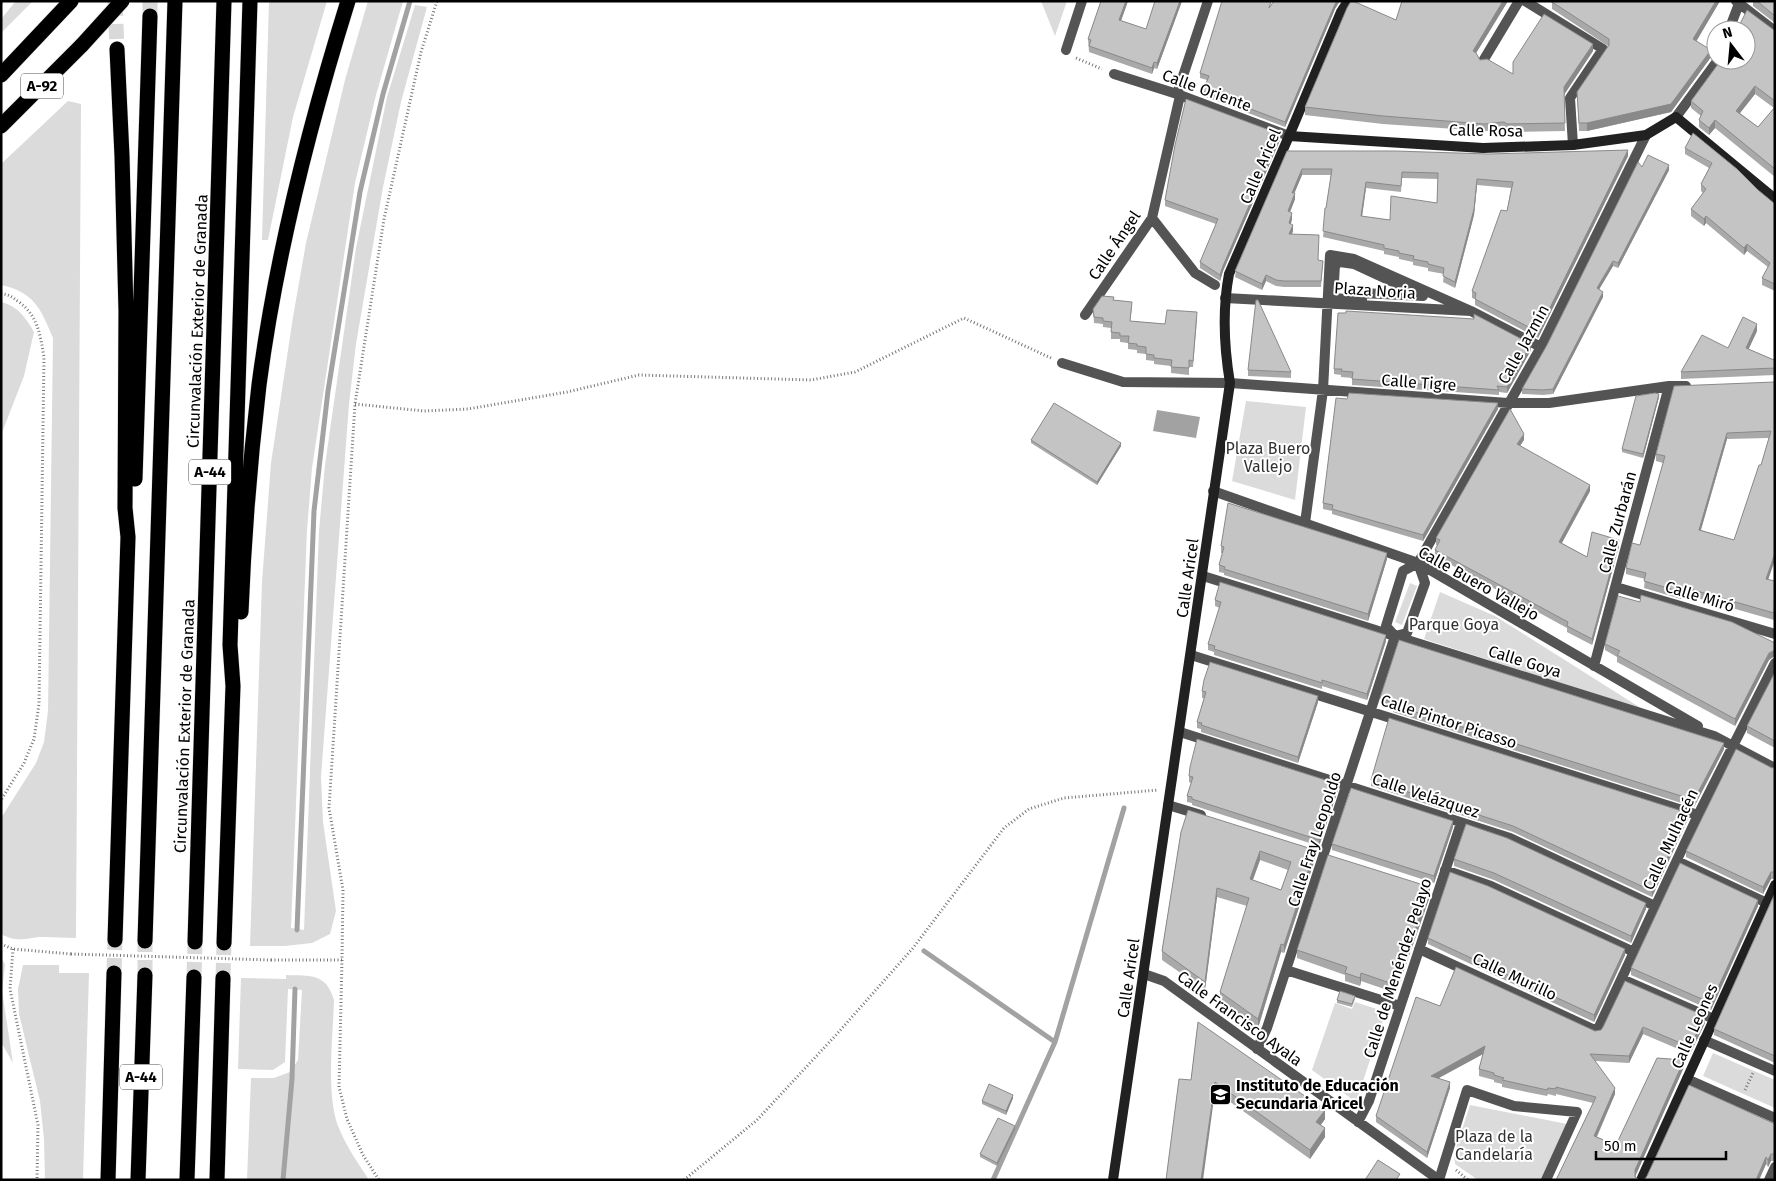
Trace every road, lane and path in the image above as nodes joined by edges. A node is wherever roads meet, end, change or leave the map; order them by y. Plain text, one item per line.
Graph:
1 (71, 1) edge
2 (122, 1) edge
3 (175, 1) edge
4 (224, 1) edge
5 (250, 1) edge
6 (348, 1) edge
7 (437, 1) edge
8 (1082, 1) edge
9 (1208, 1) edge
10 (1348, 1) edge
11 (1519, 1) edge
12 (1525, 1) edge
13 (1738, 2) edge
14 (150, 16) tunnel mouth
15 (1732, 20) edge
16 (1775, 31) edge
17 (117, 49) tunnel mouth
18 (1066, 50) joint
19 (1483, 61) edge
20 (1711, 70) edge
21 (1114, 74) joint
22 (1, 75) edge
23 (1178, 97) junction
24 (1676, 117) junction
25 (1, 126) edge
26 (1646, 135) junction
27 (1290, 136) junction
28 (1573, 145) junction
29 (1775, 198) edge
30 (1152, 218) junction
31 (1215, 285) dead end
32 (1, 294) edge
33 (1225, 298) junction
34 (1330, 301) junction
35 (1471, 310) junction
36 (1085, 315) dead end
37 (1541, 347) junction
38 (1062, 363) joint
39 (1230, 383) junction
40 (1698, 385) edge
41 (1669, 386) junction
42 (1323, 390) junction
43 (355, 404) junction
44 (1508, 404) junction
45 (1214, 491) junction
46 (1305, 523) junction
47 (128, 537) junction
48 (1418, 563) junction
49 (1203, 576) junction
50 (1616, 587) junction
51 (1775, 634) edge
52 (1395, 636) junction
53 (1191, 655) junction
54 (1775, 663) edge
55 (1594, 666) junction
56 (233, 686) junction
57 (1371, 712) junction
58 (1180, 732) junction
59 (1714, 736) junction
60 (1733, 745) junction
61 (1775, 768) edge
62 (1347, 785) junction
63 (1171, 789) junction
64 (1, 800) edge
65 (1168, 805) junction
66 (1698, 815) junction
67 (1214, 819) edge
68 (1461, 823) junction
69 (1676, 861) junction
70 (1445, 870) junction
71 (1775, 885) edge
72 (1767, 903) junction
73 (1655, 906) junction
74 (116, 940) tunnel mouth
75 (146, 941) tunnel mouth
76 (195, 942) tunnel mouth
77 (224, 943) tunnel mouth
78 (1, 944) edge
79 (12, 949) junction
80 (1420, 949) junction
81 (1634, 952) junction
82 (342, 960) junction
83 (1286, 970) junction
84 (114, 973) tunnel mouth
85 (1144, 974) junction
86 (145, 975) tunnel mouth
87 (194, 977) tunnel mouth
88 (223, 978) tunnel mouth
89 (1622, 978) junction
90 (1400, 1006) junction
91 (1714, 1019) junction
92 (1597, 1031) joint
93 (1704, 1040) junction
94 (1257, 1049) junction
95 (1757, 1064) junction
96 (1775, 1071) edge
97 (1686, 1079) junction
98 (1740, 1102) junction
99 (1775, 1118) edge
100 (1358, 1122) junction
101 (1775, 1168) edge
102 (37, 1180) edge
103 (108, 1180) edge
104 (138, 1180) edge
105 (187, 1180) edge
106 (217, 1180) edge
107 (379, 1180) edge
108 (684, 1180) edge
109 (1113, 1180) edge
110 (1439, 1180) edge
111 (1546, 1180) edge
112 (1642, 1180) edge
113 (1769, 1180) edge

1 - 22 highway, A-92
2 - 25 highway, A-92, bridge
3 - 75 highway, Circunvalación Exterior de Granada
4 - 76 highway, Circunvalación Exterior de Granada / A-44
5 - 56 highway
6 - 56 highway
7 - 43 path
8 - 18 street
9 - 23 street, Calle Ángel
10 - 27 street, Calle Aricel
11 - 19 street
12 - 28 street
13 - 15 street
13 - 16 street
14 - 47 highway
17 - 47 highway
18 - 21 path
20 - 24 street
21 - 23 street, Calle Oriente
23 - 27 street, Calle Oriente
23 - 30 street, Calle Ángel
24 - 26 street, Calle Rosa
24 - 29 street
26 - 28 street, Calle Rosa
26 - 37 street, Calle Jazmín
27 - 28 street, Calle Rosa
27 - 33 street, Calle Aricel
30 - 31 street
30 - 36 street, Calle Ángel
32 - 64 path
33 - 34 street
33 - 39 street, Calle Aricel
34 - 34 street, Plaza Noria
34 - 35 street, Plaza Noria
34 - 35 street, Plaza Noria
34 - 42 street
35 - 37 street, Plaza Noria
37 - 44 street, Calle Jazmín
38 - 39 street, Calle Tigre
38 - 43 path
39 - 42 street, Calle Tigre
39 - 45 street, Calle Aricel
40 - 41 street, Calle Tigre
41 - 44 street, Calle Tigre
41 - 50 street, Calle Zurbarán
42 - 44 street, Calle Tigre
42 - 46 street
43 - 82 path
44 - 48 street, Calle Jazmín
45 - 46 street, Calle Buero Vallejo
45 - 49 street, Calle Aricel
46 - 48 street, Calle Buero Vallejo
47 - 74 highway
48 - 52 street
48 - 52 street, Calle Jazmín
48 - 55 street, Calle Buero Vallejo
49 - 52 street, Calle Goya
49 - 53 street, Calle Aricel
50 - 51 street, Calle Miró
50 - 55 street, Calle Zurbarán
52 - 57 street, Calle Fray Leopoldo
52 - 59 street, Calle Goya
53 - 57 street, Calle Pintor Picasso
53 - 58 street, Calle Aricel
54 - 60 street, Calle Mulhacén
55 - 59 street, Calle Buero Vallejo
56 - 77 highway
57 - 62 street, Calle Fray Leopoldo
57 - 66 street, Calle Pintor Picasso
58 - 62 street, Calle Velázquez
58 - 63 street, Calle Aricel
59 - 60 street, Calle Goya
60 - 61 street, Calle Goya
60 - 66 street, Calle Mulhacén
62 - 68 street, Calle Velázquez
62 - 83 street, Calle Fray Leopoldo
63 - 65 street, Calle Aricel
63 - 108 path
65 - 67 street
65 - 85 street, Calle Aricel
66 - 69 street, Calle Mulhacén
68 - 70 street, Calle de Menéndez Pelayo
68 - 73 street, Calle Velázquez
69 - 72 street
69 - 73 street, Calle Mulhacén
70 - 80 street, Calle de Menéndez Pelayo
70 - 81 street
71 - 72 street, Calle Leones
72 - 91 street, Calle Leones
73 - 81 street, Calle Mulhacén
78 - 79 path
79 - 82 path, bridge
79 - 102 path
80 - 90 street, Calle de Menéndez Pelayo
80 - 92 street, Calle Murillo
81 - 89 street, Calle Mulhacén
82 - 107 path
83 - 90 street
83 - 94 street, Calle Fray Leopoldo
84 - 103 highway
85 - 94 street, Calle Francisco Ayala
85 - 109 street, Calle Aricel
86 - 104 highway, A-44
87 - 105 highway
88 - 106 highway
89 - 91 street
89 - 92 street, Calle Mulhacén
90 - 100 street, Calle de Menéndez Pelayo
91 - 93 street, Calle Leones
93 - 95 street
93 - 97 street, Calle Leones
94 - 100 street, Calle Francisco Ayala
95 - 96 street
95 - 98 path
97 - 98 street
97 - 112 street, Calle Leones
98 - 99 street
100 - 110 street, Calle Francisco Ayala
101 - 113 street
110 - 111 street

